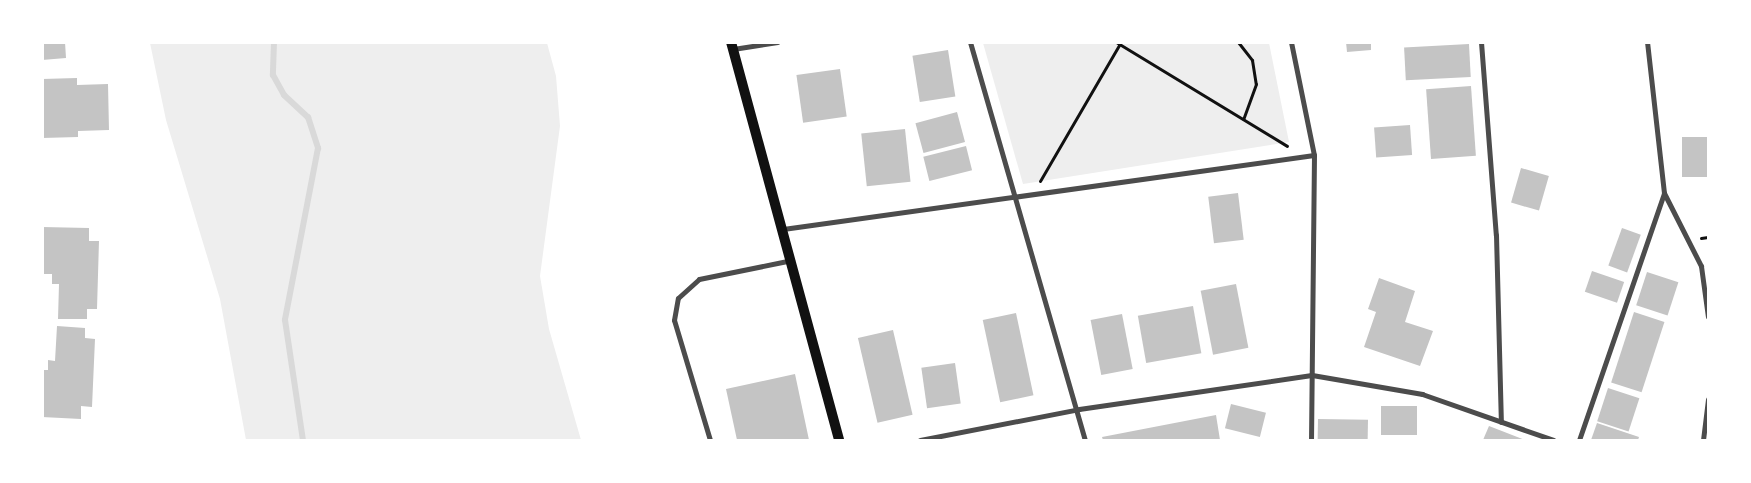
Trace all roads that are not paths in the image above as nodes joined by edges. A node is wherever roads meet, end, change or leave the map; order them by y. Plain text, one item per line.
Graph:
1 (777, 42) edge
2 (970, 42) edge
3 (1291, 42) edge
4 (1481, 42) edge
5 (1647, 42) edge
6 (732, 46) edge
7 (1314, 155) junction
8 (1664, 192) junction
9 (1017, 196) junction
10 (783, 229) junction
11 (792, 260) junction
12 (1708, 317) edge
13 (1312, 375) junction
14 (1708, 399) edge
15 (1079, 409) junction
16 (1501, 422) junction
17 (710, 440) edge
18 (839, 440) edge
19 (920, 440) edge
20 (1085, 440) edge
21 (1311, 440) edge
22 (1553, 440) edge
23 (1579, 440) edge
24 (1703, 440) edge

1 - 6 street
2 - 9 street
3 - 7 street
4 - 16 street
5 - 8 street
6 - 10 main road
7 - 9 street
7 - 13 street
8 - 12 street
8 - 23 street
9 - 10 street
9 - 15 street
10 - 11 main road
11 - 17 street
11 - 18 main road
13 - 15 street
13 - 16 street
13 - 21 street
14 - 24 street
15 - 19 street
15 - 20 street
16 - 22 street

